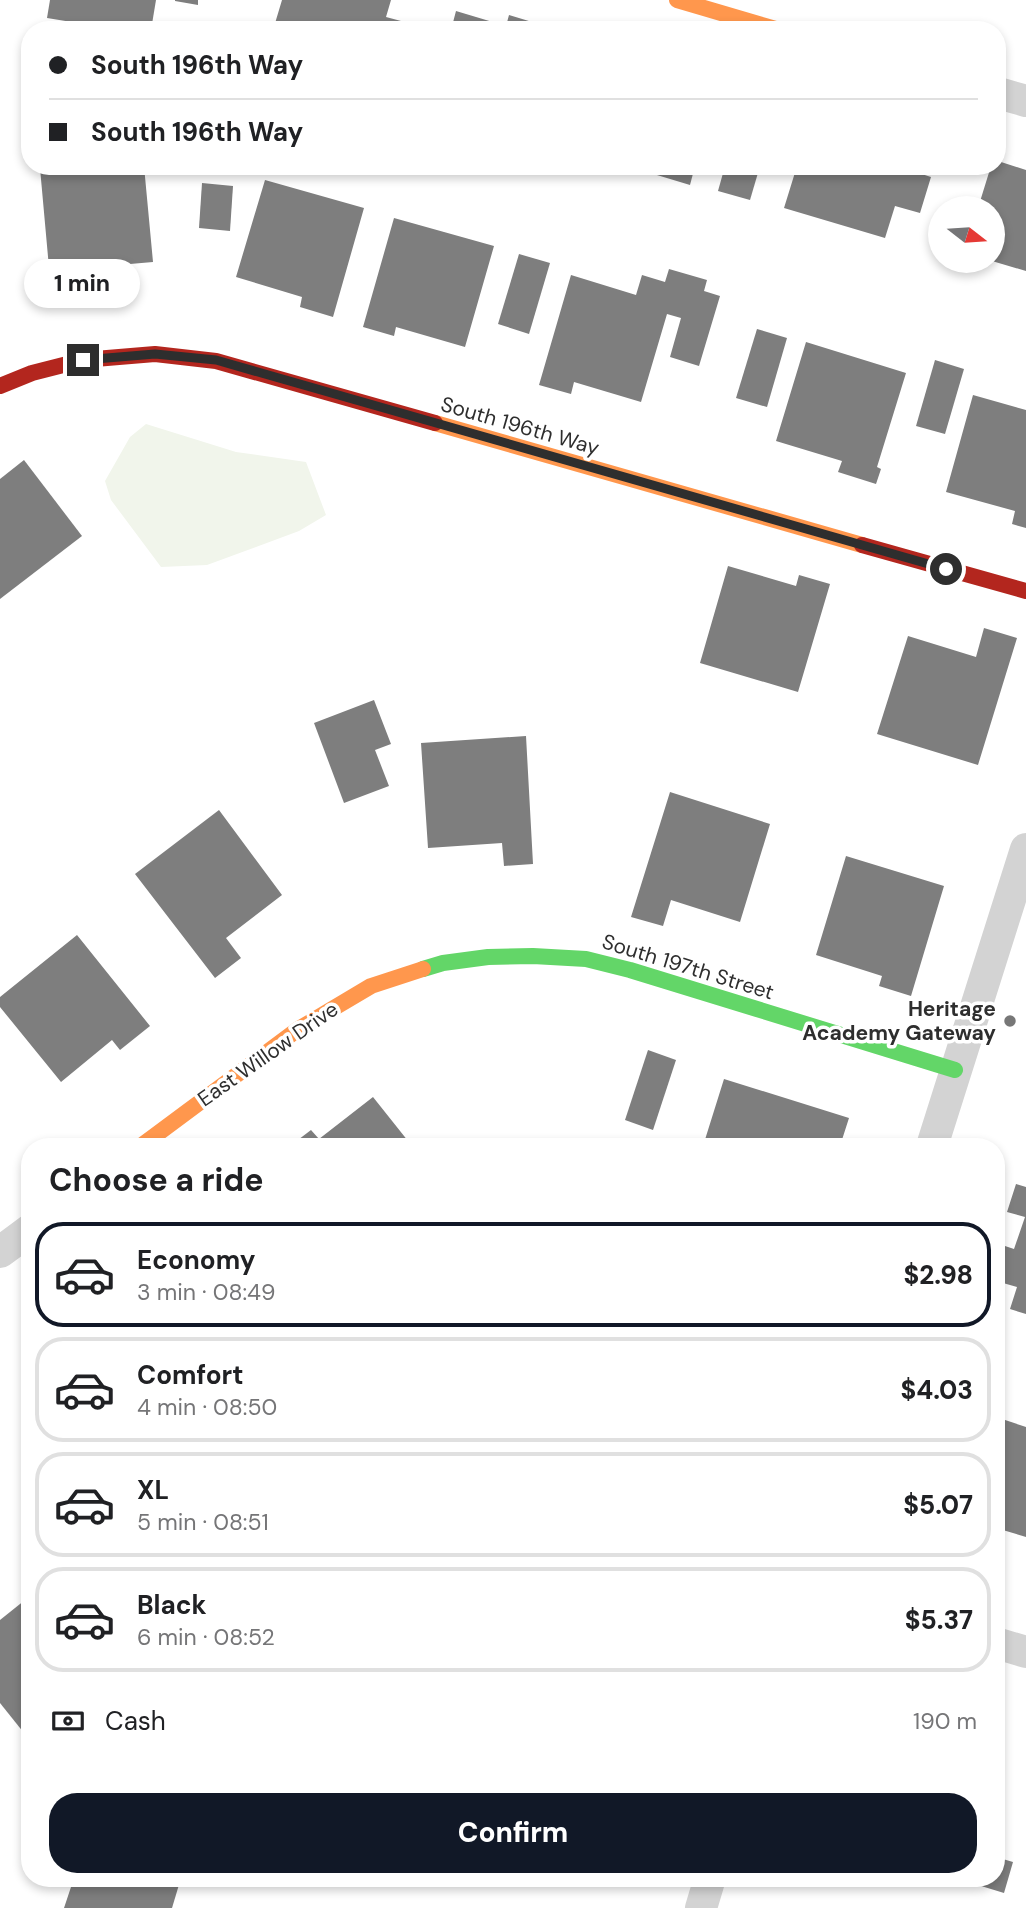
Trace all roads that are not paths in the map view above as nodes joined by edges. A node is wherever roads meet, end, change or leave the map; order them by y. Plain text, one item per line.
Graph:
1 (677, 0) edge
2 (748, 21) edge
3 (1006, 95) edge
4 (1026, 101) edge
5 (0, 386) edge
6 (1026, 592) edge
7 (1026, 849) edge
8 (443, 963) joint
9 (955, 1070) junction
10 (152, 1138) edge
11 (934, 1138) edge
12 (21, 1237) edge
13 (0, 1252) edge
14 (1005, 1646) edge
15 (1026, 1653) edge
16 (707, 1887) edge
17 (701, 1908) edge

1 - 2 street
3 - 4 street
5 - 6 street, South 196th Way
7 - 9 street
8 - 9 street, South 197th Street
8 - 10 street, East Willow Drive
9 - 11 street
12 - 13 street
14 - 15 street
16 - 17 street

